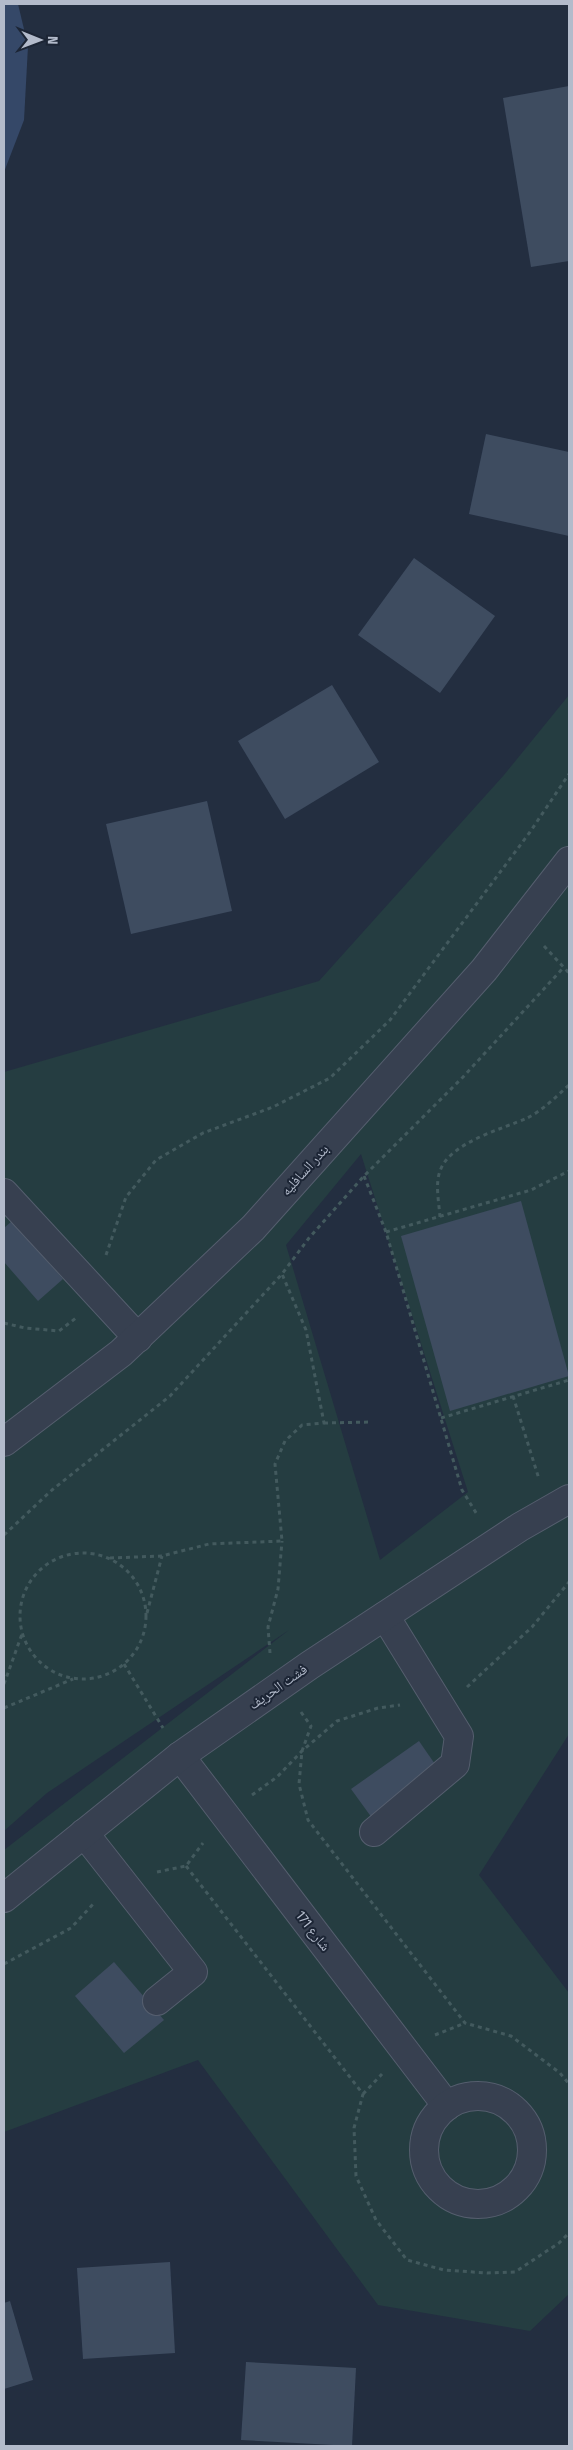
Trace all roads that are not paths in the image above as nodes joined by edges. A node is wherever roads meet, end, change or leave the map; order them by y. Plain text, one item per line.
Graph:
1 (569, 861) edge
2 (4, 1193) edge
3 (138, 1338) junction
4 (4, 1442) edge
5 (559, 1505) edge
6 (385, 1616) junction
7 (180, 1756) junction
8 (374, 1832) dead end
9 (84, 1833) junction
10 (4, 1898) edge
11 (158, 2002) dead end
12 (447, 2106) dead end

1 - 3 street, بندر السافليه
2 - 3 street
3 - 4 street, بندر السافليه
5 - 6 street, فشت الحريف
6 - 7 street, فشت الحريف
6 - 8 street
7 - 9 street, فشت الحريف
7 - 12 street, شارع 171
9 - 10 street, فشت الحريف
9 - 11 street

